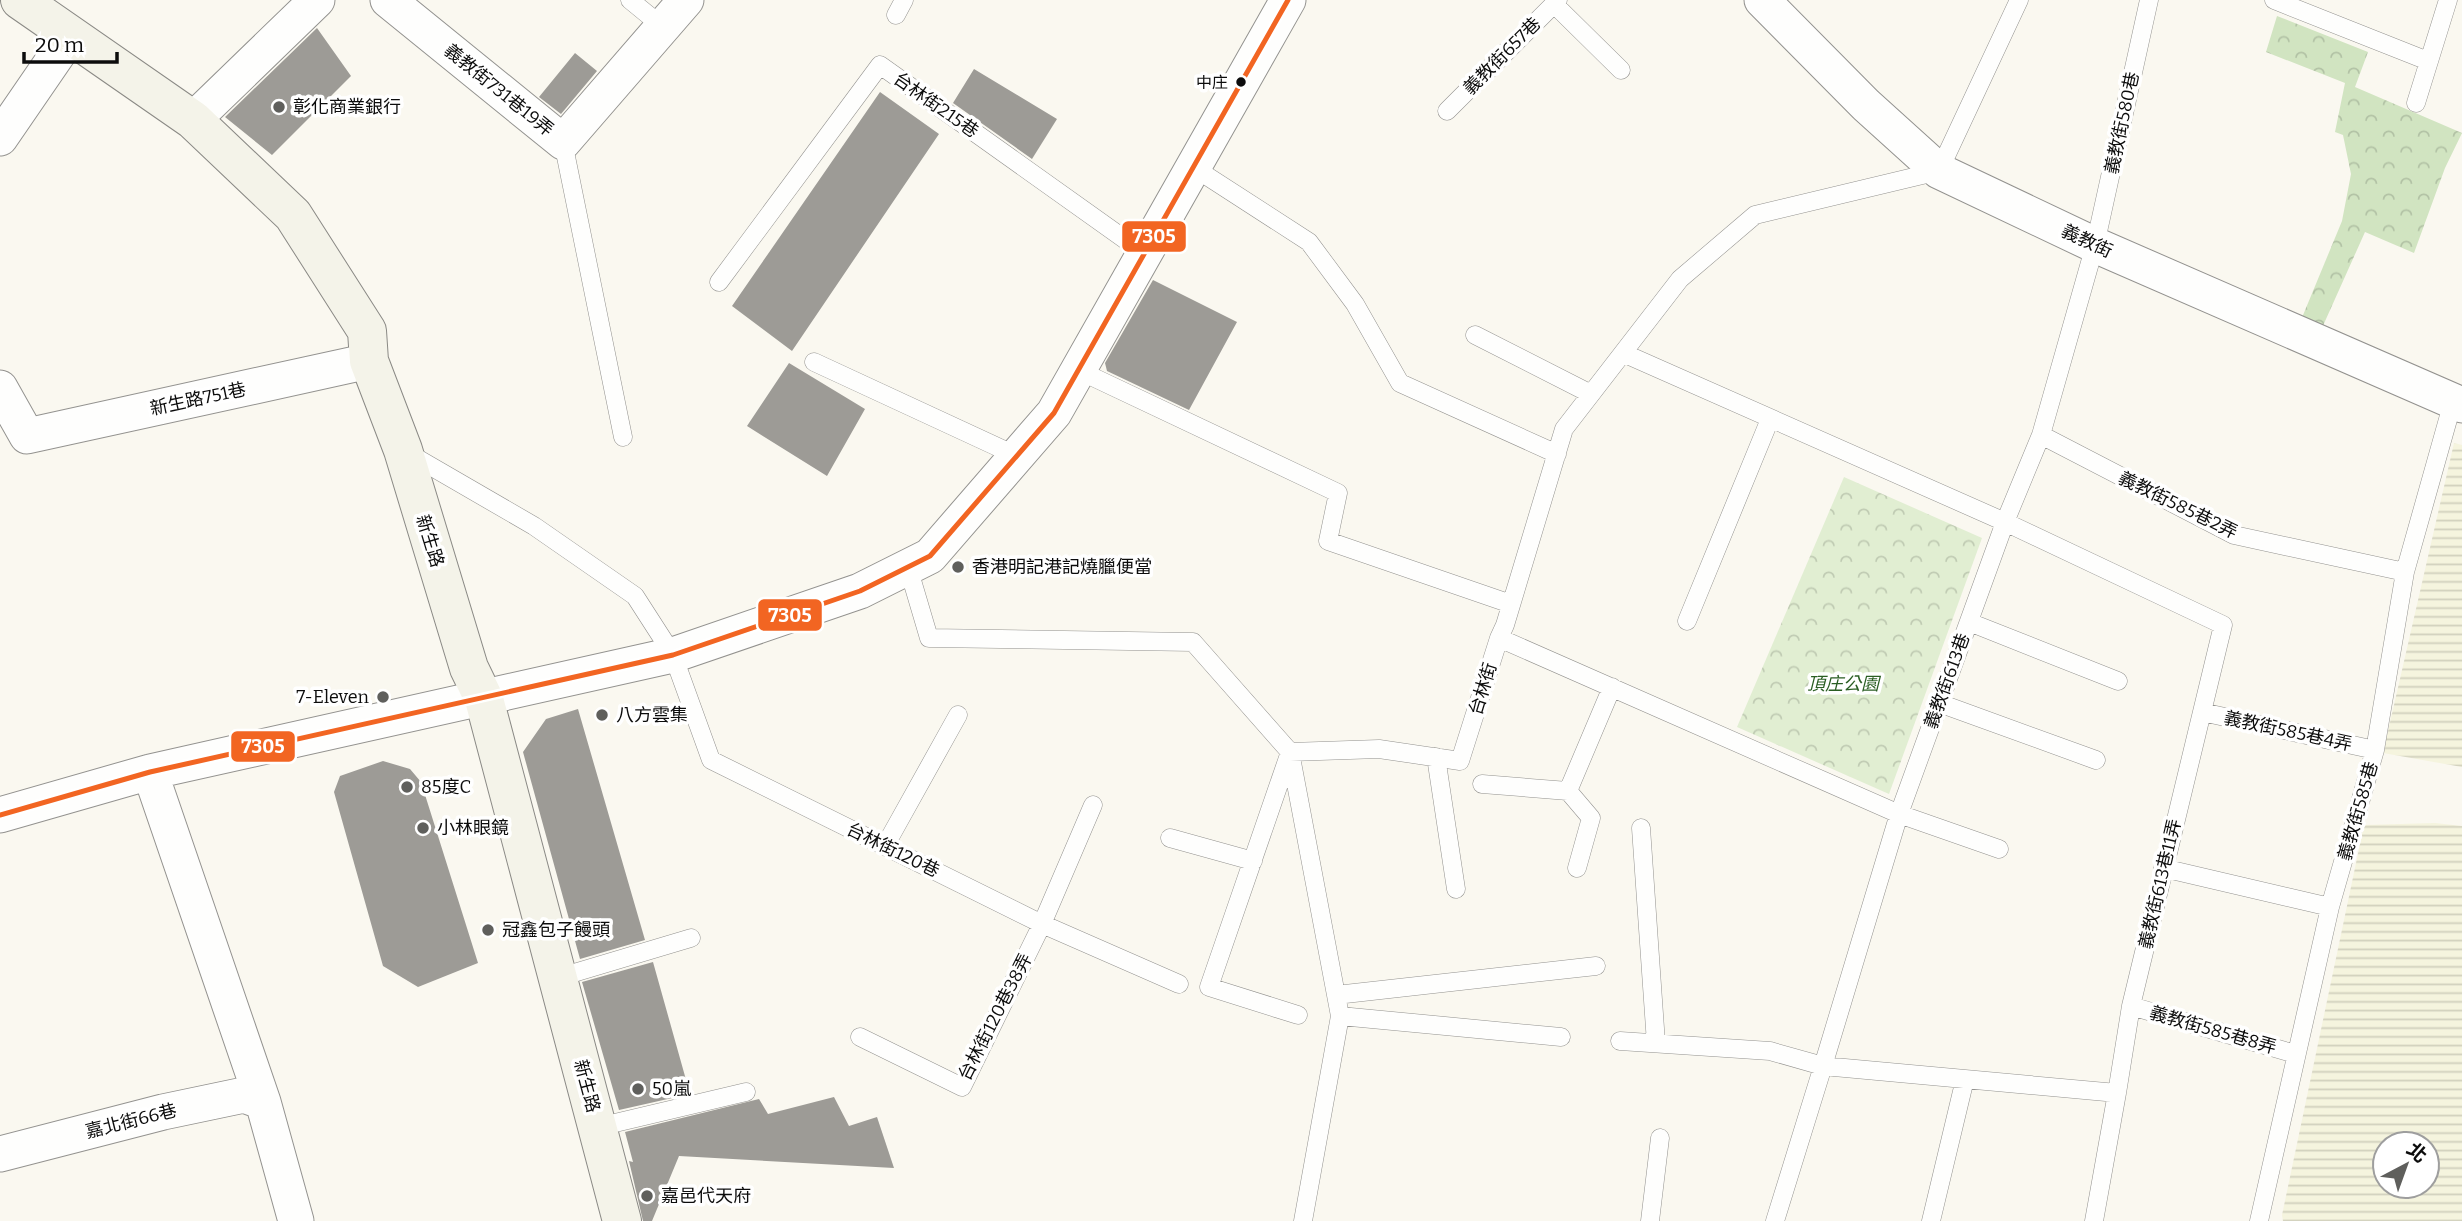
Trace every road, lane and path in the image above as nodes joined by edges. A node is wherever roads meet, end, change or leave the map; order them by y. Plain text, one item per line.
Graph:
1 (20, 0) edge
2 (317, 0) edge
3 (387, 0) edge
4 (630, 0) edge
5 (686, 0) edge
6 (1288, 0) edge
7 (1762, 0) edge
8 (2019, 0) edge
9 (2149, 0) edge
10 (2274, 0) edge
11 (2448, 0) edge
12 (1556, 2) edge
13 (663, 27) junction
14 (70, 36) junction
15 (2428, 61) junction
16 (1621, 70) dead end
17 (2416, 103) dead end
18 (1447, 111) dead end
19 (193, 120) junction
20 (0, 138) edge
21 (563, 142) junction
22 (1193, 167) junction
23 (1939, 171) junction
24 (2095, 245) junction
25 (1144, 253) junction
26 (719, 282) dead end
27 (1475, 335) dead end
28 (1623, 353) junction
29 (369, 361) junction
30 (814, 362) dead end
31 (1078, 370) junction
32 (0, 388) edge
33 (1591, 394) junction
34 (2459, 399) edge
35 (1770, 419) junction
36 (2040, 435) junction
37 (623, 437) dead end
38 (403, 450) junction
39 (1557, 454) junction
40 (1017, 456) junction
41 (2005, 522) junction
42 (908, 567) junction
43 (2405, 572) junction
44 (1511, 604) junction
45 (1687, 621) dead end
46 (1969, 622) junction
47 (1499, 638) junction
48 (673, 655) junction
49 (2118, 681) dead end
50 (1612, 687) junction
51 (484, 699) junction
52 (1939, 703) junction
53 (2202, 712) junction
54 (958, 715) dead end
55 (2375, 750) junction
56 (1290, 752) junction
57 (1436, 757) junction
58 (2096, 760) dead end
59 (150, 772) junction
60 (1482, 784) dead end
61 (1568, 790) junction
62 (1093, 805) dead end
63 (1, 811) edge
64 (1899, 814) junction
65 (1641, 828) dead end
66 (1170, 838) dead end
67 (885, 846) junction
68 (1999, 849) dead end
69 (1252, 861) junction
70 (1577, 868) dead end
71 (2164, 868) junction
72 (1456, 889) dead end
73 (2330, 907) junction
74 (1042, 923) junction
75 (691, 938) dead end
76 (1595, 966) dead end
77 (557, 978) junction
78 (1179, 984) dead end
79 (1336, 995) junction
80 (2131, 1006) junction
81 (1298, 1015) dead end
82 (1340, 1016) junction
83 (860, 1037) dead end
84 (1561, 1037) dead end
85 (1620, 1041) dead end
86 (1656, 1043) junction
87 (2295, 1054) junction
88 (1824, 1066) junction
89 (1965, 1079) junction
90 (746, 1092) dead end
91 (2118, 1093) junction
92 (262, 1102) junction
93 (598, 1127) junction
94 (1660, 1138) dead end
95 (0, 1154) edge
96 (296, 1221) edge
97 (622, 1221) edge
98 (1303, 1221) edge
99 (1650, 1221) edge
100 (1775, 1221) edge
101 (1931, 1221) edge
102 (2094, 1221) edge
103 (2259, 1221) edge

1 - 14 street, 新生路
2 - 19 street
3 - 21 street, 義教街731巷19弄
4 - 13 lane
5 - 13 street, 義教街731巷19弄
6 - 22 street
7 - 23 street, 義教街
8 - 23 lane
9 - 24 lane, 義教街580巷
10 - 15 lane
11 - 15 lane
12 - 16 lane
12 - 18 lane, 義教街657巷
13 - 21 street, 義教街731巷19弄
14 - 19 street, 新生路
14 - 20 street
15 - 17 lane
19 - 29 street, 新生路
21 - 37 lane
22 - 25 street
22 - 39 lane
23 - 24 street, 義教街
23 - 28 lane, 台林街
24 - 34 street, 義教街
24 - 36 lane, 義教街613巷
25 - 26 lane, 台林街215巷
25 - 31 street
27 - 33 lane
28 - 33 lane, 台林街
28 - 35 lane
29 - 32 street, 新生路751巷
29 - 38 street, 新生路
30 - 40 lane
31 - 40 street
31 - 44 lane
33 - 39 lane, 台林街
34 - 43 lane, 義教街585巷
35 - 41 lane
35 - 45 lane
36 - 41 lane, 義教街613巷
36 - 43 lane, 義教街585巷2弄
38 - 48 lane, 台林街120巷
38 - 51 street, 新生路
39 - 44 lane, 台林街
40 - 42 street
41 - 46 lane, 義教街613巷
41 - 53 lane, 義教街613巷11弄
42 - 48 street
42 - 56 lane
43 - 55 lane, 義教街585巷
44 - 47 lane, 台林街
46 - 49 lane
46 - 52 lane, 義教街613巷
47 - 50 lane
47 - 57 lane, 台林街
48 - 51 street
48 - 67 lane, 台林街120巷
50 - 61 lane
50 - 64 lane
51 - 59 street
51 - 77 street, 新生路
52 - 58 lane
52 - 64 lane, 義教街613巷
53 - 55 lane, 義教街585巷4弄
53 - 71 lane, 義教街613巷11弄
54 - 67 lane
55 - 73 lane, 義教街585巷
56 - 57 lane, 台林街
56 - 69 lane
56 - 79 lane
57 - 72 lane
59 - 63 street
59 - 92 street
60 - 61 lane
61 - 70 lane
62 - 74 lane
64 - 68 lane
64 - 88 lane, 義教街613巷
65 - 86 lane
66 - 69 lane
67 - 74 lane, 台林街120巷
69 - 81 lane
71 - 73 lane
71 - 80 lane, 義教街613巷11弄
73 - 87 lane, 義教街585巷
74 - 78 lane, 台林街120巷
74 - 83 lane, 台林街120巷38弄
75 - 77 lane
76 - 79 lane
77 - 93 street, 新生路
79 - 82 lane
80 - 87 lane, 義教街585巷8弄
80 - 91 lane, 義教街613巷11弄
82 - 84 lane
82 - 98 lane
85 - 86 lane
86 - 88 lane
87 - 103 lane, 義教街585巷
88 - 89 lane
88 - 100 lane, 義教街613巷
89 - 91 lane
89 - 101 lane
90 - 93 lane
91 - 102 lane, 義教街613巷11弄
92 - 95 street, 嘉北街66巷
92 - 96 street
93 - 97 street, 新生路
94 - 99 lane

